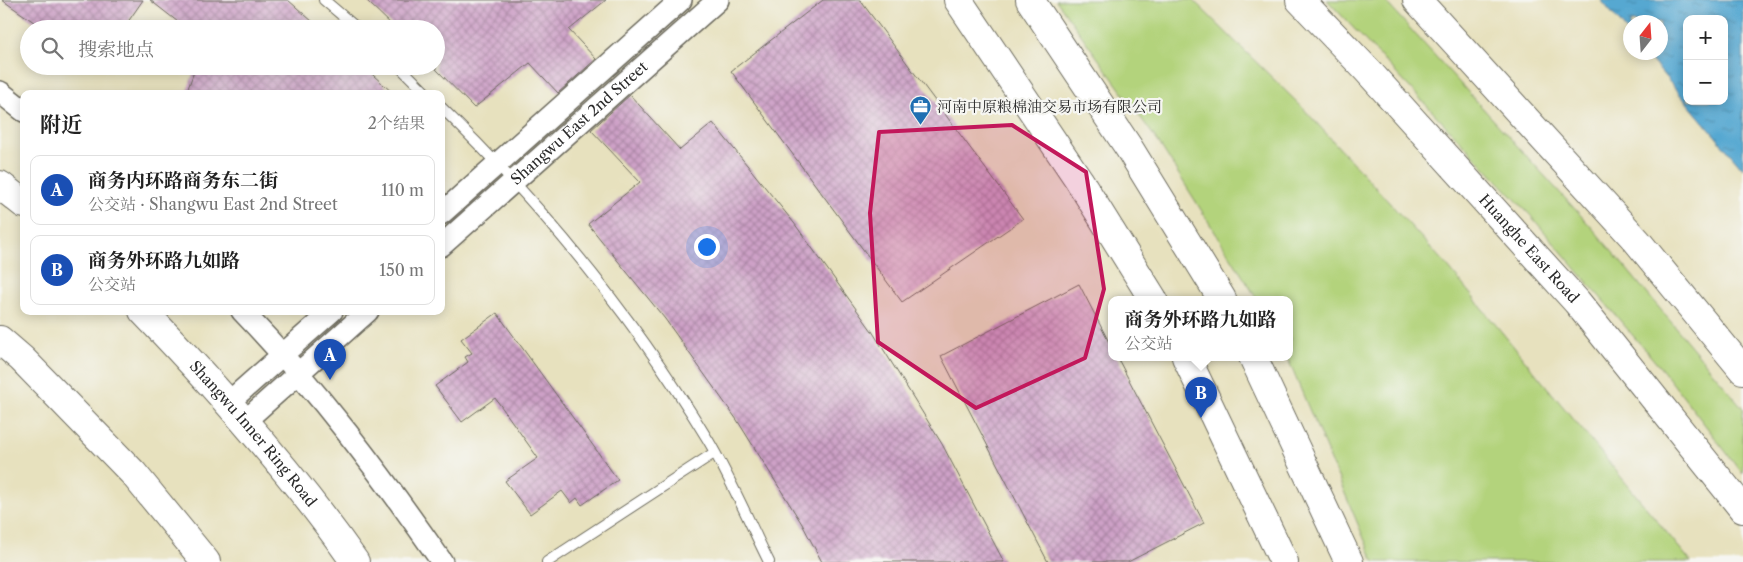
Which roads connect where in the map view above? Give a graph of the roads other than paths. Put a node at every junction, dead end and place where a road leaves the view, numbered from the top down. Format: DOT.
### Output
graph roads {
  1 [pos="324,0"];
  2 [pos="681,0"];
  3 [pos="718,0"];
  4 [pos="958,0"];
  5 [pos="1030,0"];
  6 [pos="1300,0"];
  7 [pos="1417,0"];
  8 [pos="347,20"];
  9 [pos="408,75"];
  10 [pos="423,90"];
  11 [pos="0,92"];
  12 [pos="20,109"];
  13 [pos="445,112"];
  14 [pos="496,165"];
  15 [pos="513,182"];
  16 [pos="0,185"];
  17 [pos="20,201"];
  18 [pos="445,210"];
  19 [pos="445,242"];
  20 [pos="1151,296"];
  21 [pos="1220,296"];
  22 [pos="147,315"];
  23 [pos="246,315"];
  24 [pos="328,315"];
  25 [pos="363,315"];
  26 [pos="0,340"];
  27 [pos="283,355"];
  28 [pos="1188,361"];
  29 [pos="1254,361"];
  30 [pos="1743,370"];
  31 [pos="298,373"];
  32 [pos="237,411"];
  33 [pos="714,453"];
  34 [pos="1743,509"];
  35 [pos="206,562"];
  36 [pos="355,562"];
  37 [pos="442,562"];
  38 [pos="547,562"];
  39 [pos="769,562"];
  40 [pos="1284,562"];
  41 [pos="1349,562"];
  1 -- 8 [label="lane"];
  2 -- 14 [label="street, Shangwu East 2nd Street"];
  3 -- 15 [label="street, Shangwu East 2nd Street"];
  4 -- 20 [label="street"];
  5 -- 21 [label="street"];
  6 -- 34 [label="street, Huanghe East Road"];
  7 -- 30 [label="street"];
  9 -- 10 [label="lane"];
  11 -- 12 [label="street"];
  13 -- 14 [label="lane"];
  14 -- 15 [label="lane"];
  14 -- 18 [label="street, Shangwu East 2nd Street"];
  15 -- 19 [label="street, Shangwu East 2nd Street"];
  15 -- 33 [label="lane"];
  16 -- 17 [label="street"];
  22 -- 32 [label="street, Shangwu Inner Ring Road"];
  23 -- 27 [label="street"];
  24 -- 27 [label="street"];
  25 -- 31 [label="street"];
  26 -- 35 [label="street"];
  27 -- 31 [label="street"];
  27 -- 32 [label="street"];
  28 -- 40 [label="street"];
  29 -- 41 [label="street"];
  31 -- 32 [label="street"];
  31 -- 37 [label="street"];
  32 -- 36 [label="street, Shangwu Inner Ring Road"];
  33 -- 38 [label="lane"];
  33 -- 39 [label="lane"];
}
